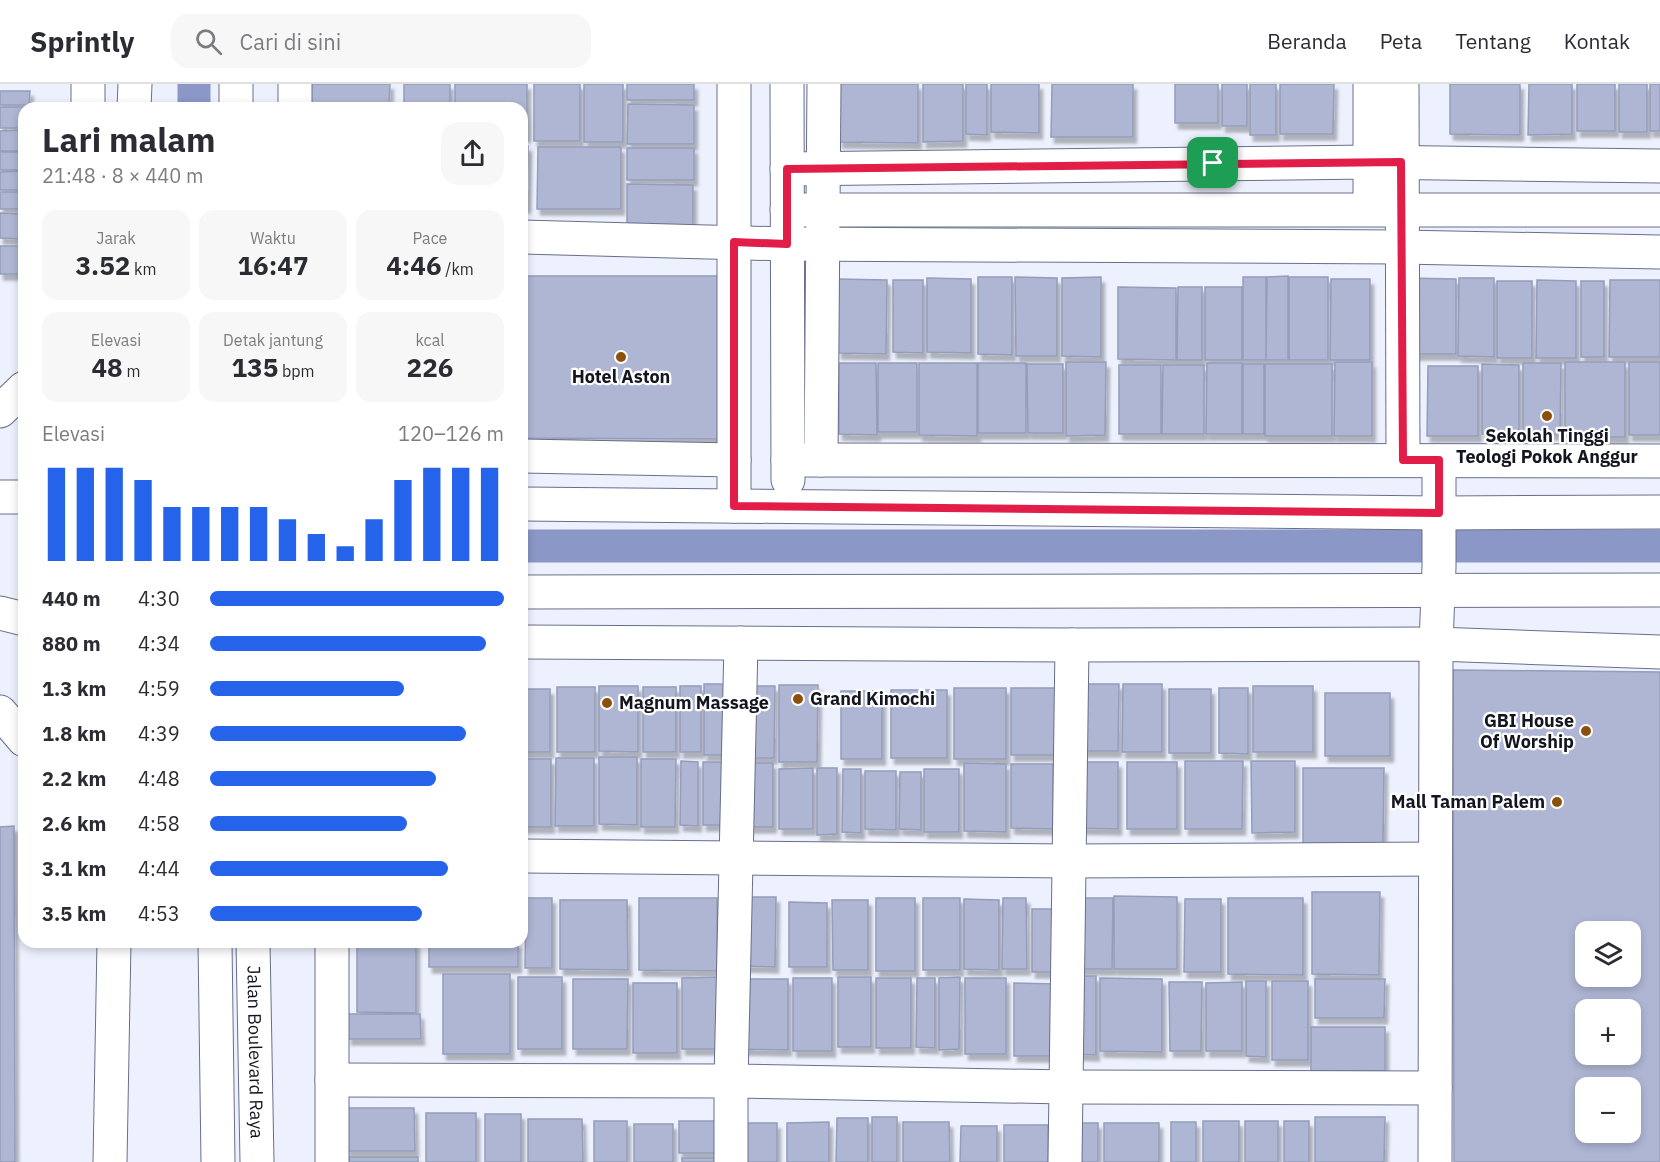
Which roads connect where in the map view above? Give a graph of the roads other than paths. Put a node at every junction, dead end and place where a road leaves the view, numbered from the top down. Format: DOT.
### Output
graph roads {
  1 [pos="88,84"];
  2 [pos="135,84"];
  3 [pos="236,84"];
  4 [pos="295,84"];
  5 [pos="734,84"];
  6 [pos="787,84"];
  7 [pos="824,84"];
  8 [pos="1370,84"];
  9 [pos="1402,84"];
  10 [pos="88,102"];
  11 [pos="134,102"];
  12 [pos="236,102"];
  13 [pos="295,102"];
  14 [pos="1370,162"];
  15 [pos="1401,162"];
  16 [pos="1660,166"];
  17 [pos="823,168"];
  18 [pos="787,169"];
  19 [pos="1386,209"];
  20 [pos="787,210"];
  21 [pos="823,210"];
  22 [pos="1660,210"];
  23 [pos="528,237"];
  24 [pos="734,242"];
  25 [pos="787,244"];
  26 [pos="822,244"];
  27 [pos="1401,247"];
  28 [pos="1660,252"];
  29 [pos="18,394"];
  30 [pos="0,411"];
  31 [pos="528,456"];
  32 [pos="1086,459"];
  33 [pos="734,460"];
  34 [pos="788,460"];
  35 [pos="821,460"];
  36 [pos="1403,460"];
  37 [pos="1439,460"];
  38 [pos="1660,461"];
  39 [pos="0,497"];
  40 [pos="18,497"];
  41 [pos="528,504"];
  42 [pos="734,506"];
  43 [pos="788,506"];
  44 [pos="1088,509"];
  45 [pos="1660,512"];
  46 [pos="1439,521"];
  47 [pos="1439,578"];
  48 [pos="1660,590"];
  49 [pos="528,591"];
  50 [pos="0,613"];
  51 [pos="18,618"];
  52 [pos="528,642"];
  53 [pos="741,643"];
  54 [pos="1436,644"];
  55 [pos="1072,645"];
  56 [pos="1660,652"];
  57 [pos="0,712"];
  58 [pos="18,733"];
  59 [pos="528,856"];
  60 [pos="736,856"];
  61 [pos="1435,859"];
  62 [pos="1069,861"];
  63 [pos="114,948"];
  64 [pos="215,948"];
  65 [pos="253,948"];
  66 [pos="332,948"];
  67 [pos="332,1080"];
  68 [pos="731,1081"];
  69 [pos="1066,1087"];
  70 [pos="1435,1088"];
  71 [pos="110,1162"];
  72 [pos="218,1162"];
  73 [pos="257,1162"];
  74 [pos="332,1162"];
  75 [pos="731,1162"];
  76 [pos="1065,1162"];
  77 [pos="1435,1162"];
  1 -- 10 [label="street"];
  2 -- 11 [label="street"];
  3 -- 12 [label="street"];
  4 -- 13 [label="street"];
  5 -- 24 [label="street"];
  6 -- 18 [label="street"];
  7 -- 17 [label="street"];
  8 -- 14 [label="street"];
  9 -- 15 [label="street"];
  14 -- 15 [label="street"];
  14 -- 17 [label="street"];
  14 -- 19 [label="street"];
  15 -- 16 [label="street"];
  15 -- 19 [label="street"];
  17 -- 18 [label="street"];
  17 -- 21 [label="street"];
  18 -- 20 [label="street"];
  19 -- 21 [label="street"];
  19 -- 22 [label="street"];
  19 -- 27 [label="street"];
  20 -- 21 [label="street"];
  20 -- 25 [label="street"];
  21 -- 26 [label="street"];
  23 -- 24 [label="street"];
  24 -- 25 [label="street"];
  24 -- 33 [label="street"];
  25 -- 26 [label="street"];
  25 -- 34 [label="street"];
  26 -- 27 [label="street"];
  26 -- 35 [label="street"];
  27 -- 28 [label="street"];
  27 -- 36 [label="street"];
  29 -- 30 [label="street"];
  31 -- 33 [label="street"];
  32 -- 35 [label="street"];
  32 -- 36 [label="street"];
  32 -- 44 [label="street"];
  33 -- 42 [label="street"];
  34 -- 35 [label="street"];
  34 -- 43 [label="street"];
  36 -- 37 [label="street"];
  37 -- 38 [label="street"];
  37 -- 46 [label="street"];
  39 -- 40 [label="street"];
  41 -- 42 [label="street"];
  42 -- 43 [label="street"];
  43 -- 44 [label="street"];
  44 -- 46 [label="street"];
  45 -- 46 [label="street"];
  46 -- 47 [label="street"];
  47 -- 48 [label="street"];
  47 -- 49 [label="street"];
  47 -- 54 [label="street"];
  50 -- 51 [label="street"];
  52 -- 53 [label="street"];
  53 -- 55 [label="street"];
  53 -- 60 [label="street"];
  54 -- 55 [label="street"];
  54 -- 56 [label="street"];
  54 -- 61 [label="street"];
  55 -- 62 [label="street"];
  57 -- 58 [label="street"];
  59 -- 60 [label="street"];
  60 -- 62 [label="street"];
  60 -- 68 [label="street"];
  61 -- 62 [label="street"];
  61 -- 70 [label="street"];
  62 -- 69 [label="street"];
  63 -- 71 [label="street"];
  64 -- 72 [label="street"];
  65 -- 73 [label="street, Jalan Boulevard Raya"];
  66 -- 67 [label="street"];
  67 -- 68 [label="street"];
  67 -- 74 [label="street"];
  68 -- 69 [label="street"];
  68 -- 75 [label="street"];
  69 -- 70 [label="street"];
  69 -- 76 [label="street"];
  70 -- 77 [label="street"];
}
